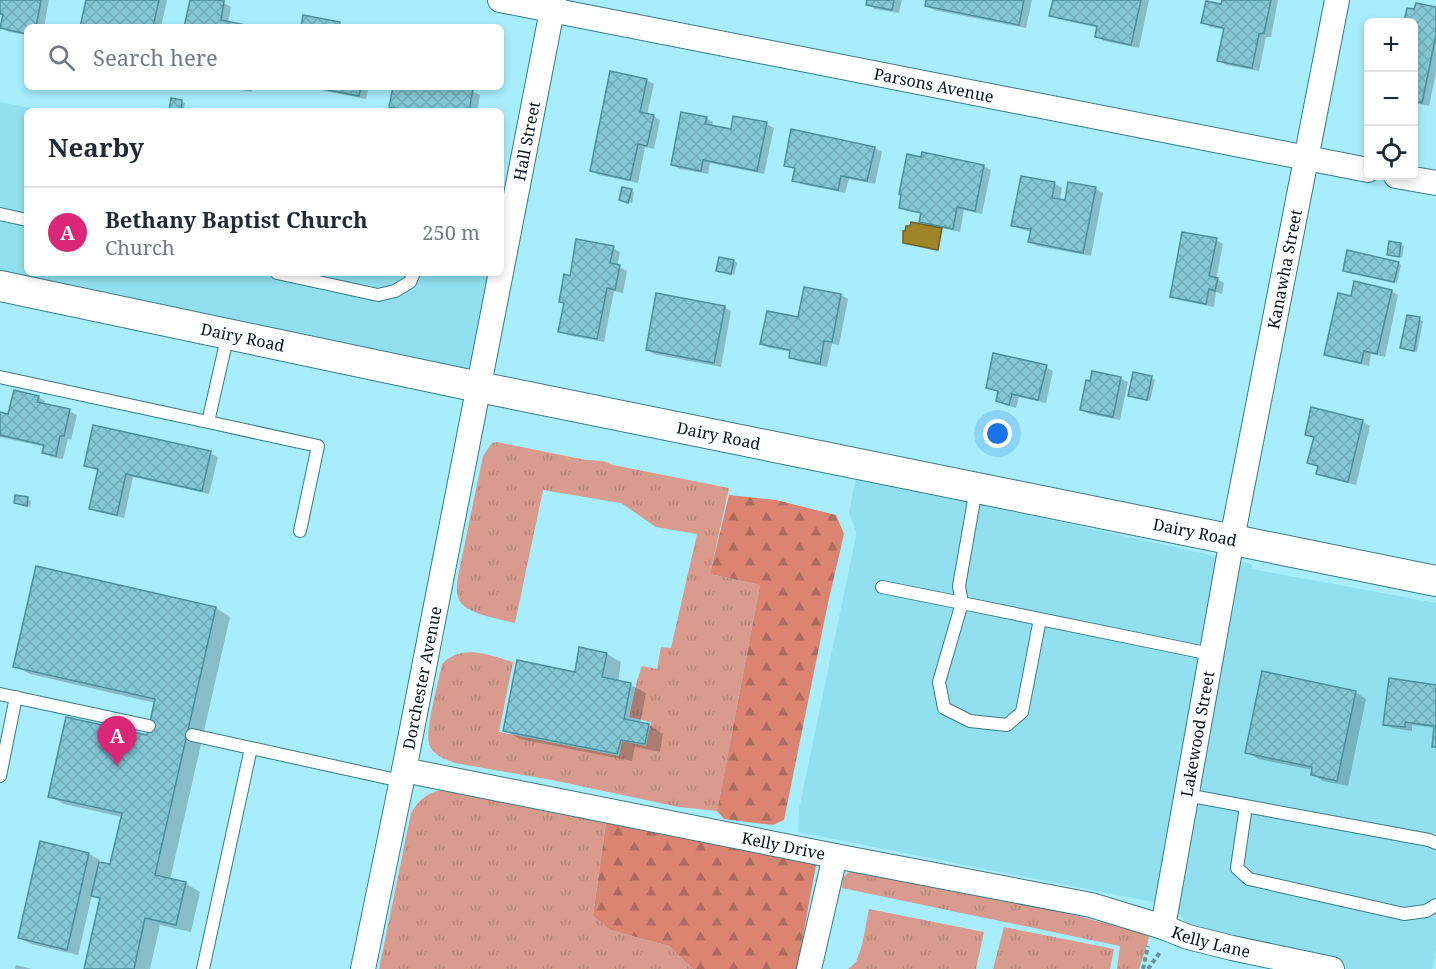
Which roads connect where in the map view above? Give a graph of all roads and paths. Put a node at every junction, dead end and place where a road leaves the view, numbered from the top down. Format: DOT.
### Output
graph roads {
  1 [pos="500,0"];
  2 [pos="1337,0"];
  3 [pos="553,5"];
  4 [pos="1306,158"];
  5 [pos="1364,169"];
  6 [pos="1418,180"];
  7 [pos="1436,183"];
  8 [pos="0,214"];
  9 [pos="24,219"];
  10 [pos="504,240"];
  11 [pos="291,276"];
  12 [pos="413,276"];
  13 [pos="498,276"];
  14 [pos="0,286"];
  15 [pos="228,334"];
  16 [pos="0,377"];
  17 [pos="479,387"];
  18 [pos="207,422"];
  19 [pos="976,488"];
  20 [pos="300,531"];
  21 [pos="1232,539"];
  22 [pos="1436,581"];
  23 [pos="882,587"];
  24 [pos="962,603"];
  25 [pos="1040,619"];
  26 [pos="1211,654"];
  27 [pos="0,694"];
  28 [pos="16,698"];
  29 [pos="149,726"];
  30 [pos="192,735"];
  31 [pos="251,748"];
  32 [pos="0,776"];
  33 [pos="403,776"];
  34 [pos="1186,795"];
  35 [pos="1246,806"];
  36 [pos="1436,843"];
  37 [pos="835,856"];
  38 [pos="1436,905"];
  39 [pos="1163,927"];
  40 [pos="1230,958"];
  41 [pos="203,969"];
  42 [pos="363,969"];
  43 [pos="809,969"];
  44 [pos="1332,969"];
  1 -- 3 [label="street, Parsons Avenue"];
  2 -- 4 [label="street, Kanawha Street"];
  3 -- 4 [label="street, Parsons Avenue"];
  3 -- 10 [label="street, Hall Street"];
  4 -- 5 [label="street, Parsons Avenue"];
  4 -- 21 [label="street, Kanawha Street"];
  6 -- 7 [label="street"];
  8 -- 9 [label="lane"];
  11 -- 12 [label="lane"];
  13 -- 17 [label="street, Hall Street"];
  14 -- 15 [label="street, Dairy Road"];
  15 -- 17 [label="street, Dairy Road"];
  15 -- 18 [label="lane"];
  16 -- 18 [label="lane"];
  17 -- 19 [label="street, Dairy Road"];
  17 -- 33 [label="street, Dorchester Avenue"];
  18 -- 20 [label="lane"];
  19 -- 21 [label="street, Dairy Road"];
  19 -- 24 [label="lane"];
  21 -- 22 [label="street, Dairy Road"];
  21 -- 26 [label="street, Lakewood Street"];
  23 -- 24 [label="lane"];
  24 -- 25 [label="lane"];
  24 -- 25 [label="lane"];
  25 -- 26 [label="lane"];
  26 -- 34 [label="street, Lakewood Street"];
  27 -- 28 [label="lane"];
  28 -- 29 [label="lane"];
  28 -- 32 [label="lane"];
  30 -- 31 [label="lane"];
  31 -- 33 [label="lane"];
  31 -- 41 [label="lane"];
  33 -- 37 [label="street, Kelly Drive"];
  33 -- 42 [label="street, Dorchester Avenue"];
  34 -- 35 [label="lane"];
  34 -- 39 [label="street, Lakewood Street"];
  35 -- 36 [label="lane"];
  35 -- 38 [label="lane"];
  37 -- 39 [label="street, Kelly Drive"];
  37 -- 43 [label="street"];
  39 -- 40 [label="street, Kelly Lane"];
  40 -- 44 [label="street, Kelly Lane"];
}
